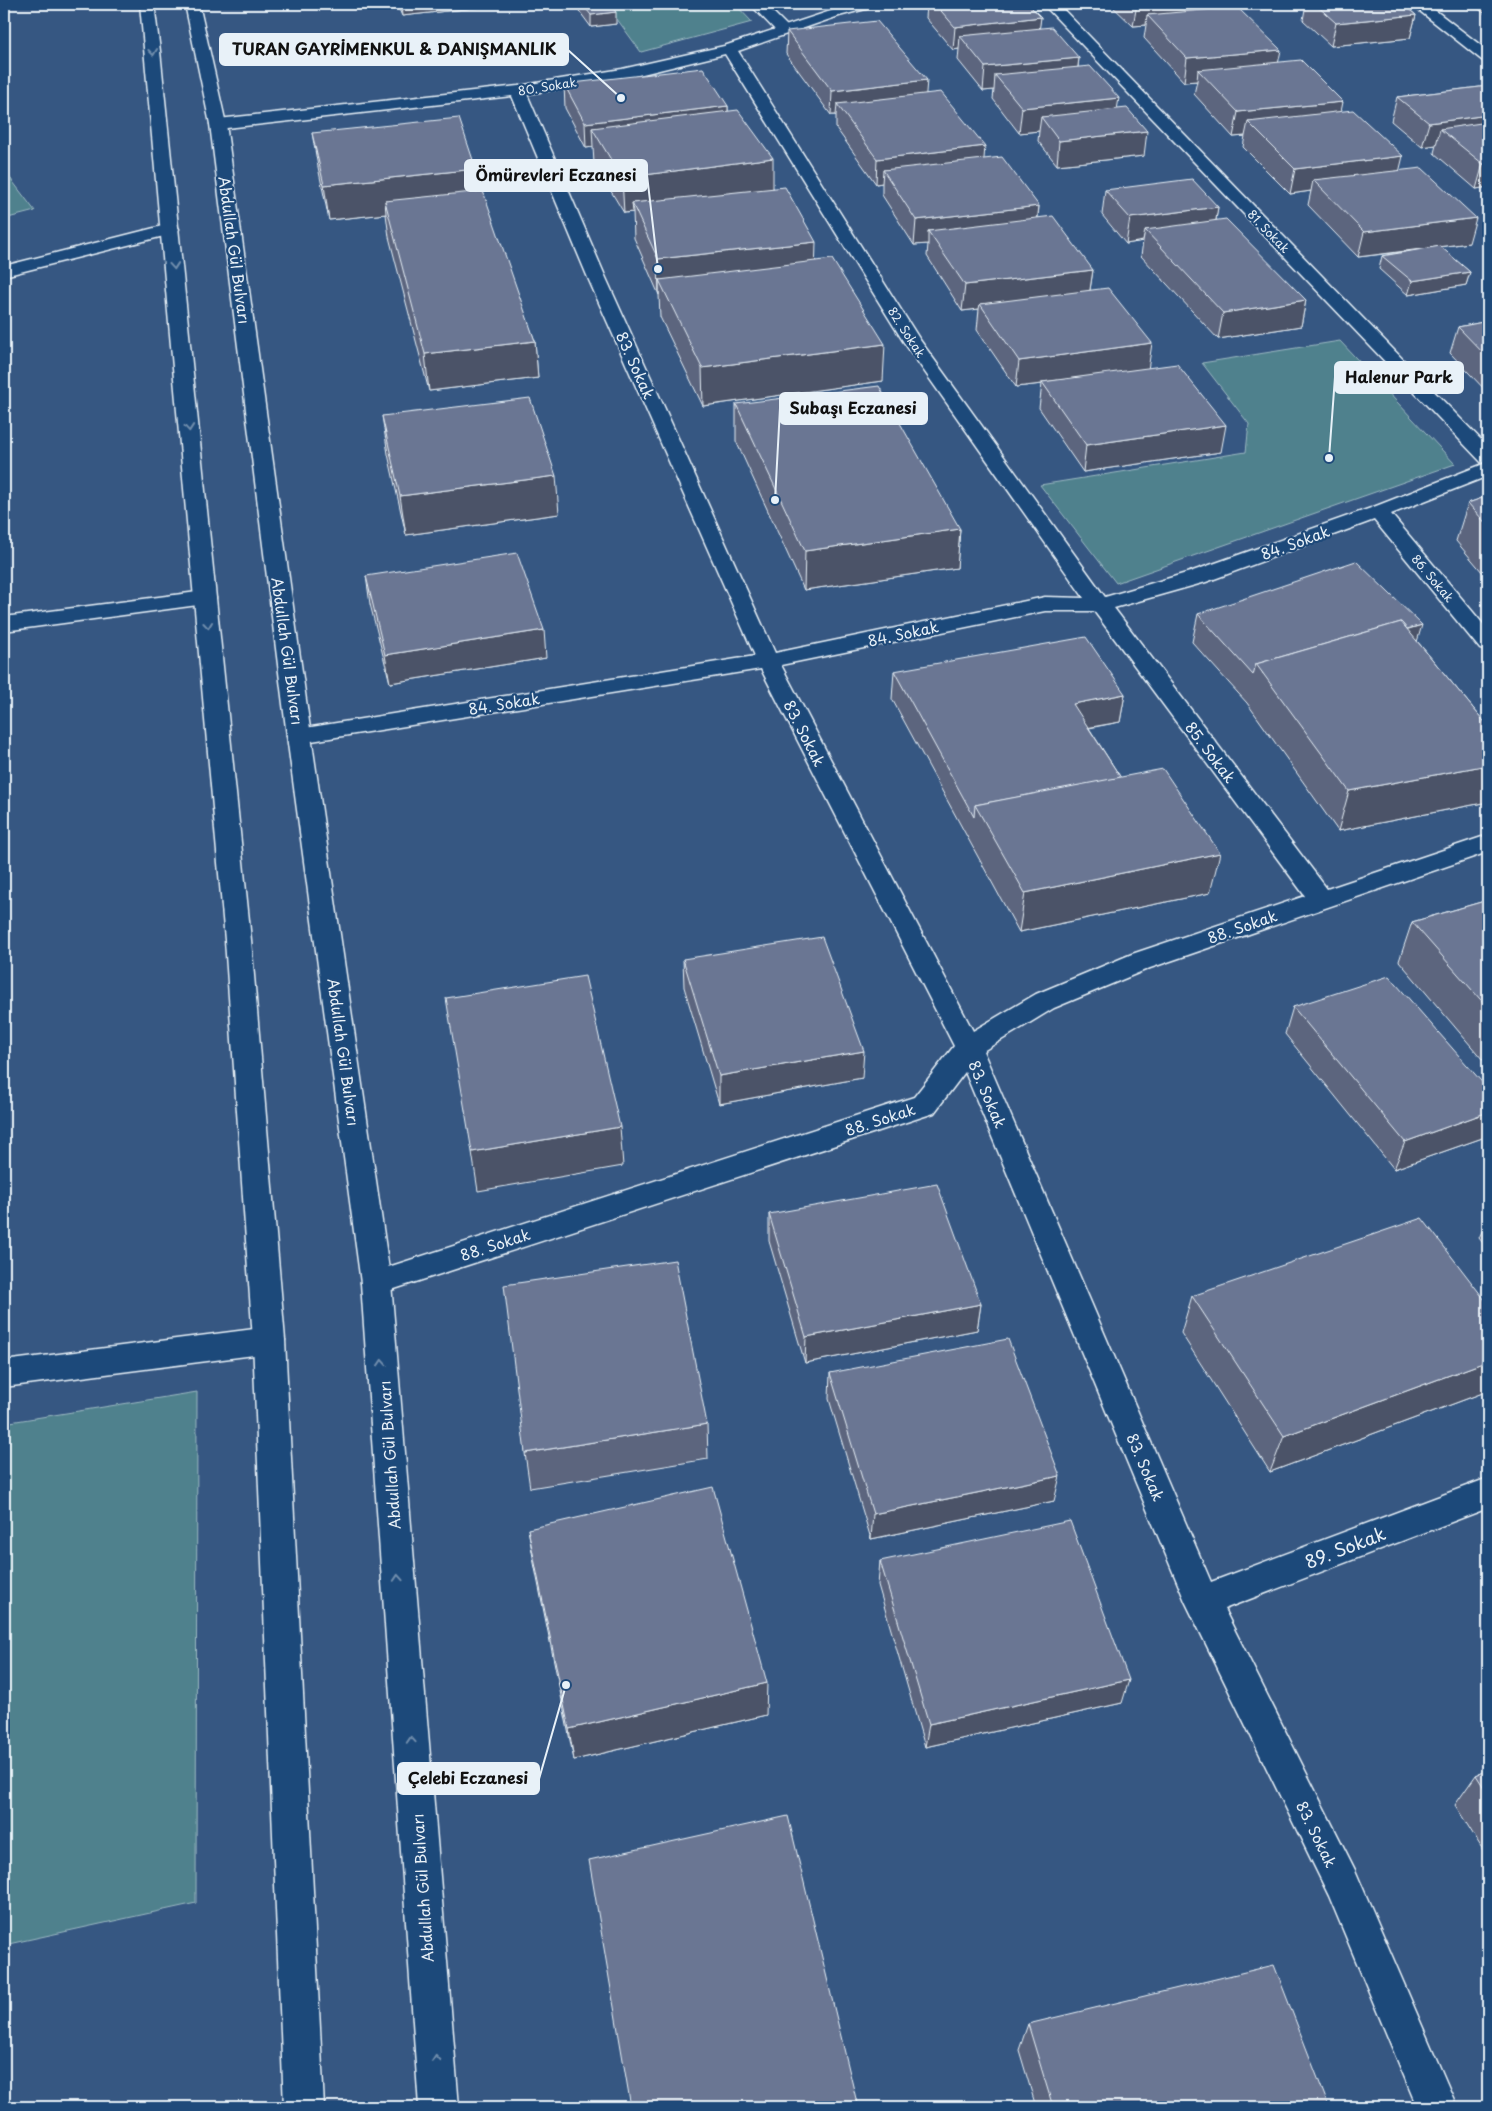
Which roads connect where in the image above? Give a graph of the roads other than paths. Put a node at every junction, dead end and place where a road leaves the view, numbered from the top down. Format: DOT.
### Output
graph roads {
  1 [pos="147,4"];
  2 [pos="192,4"];
  3 [pos="757,4"];
  4 [pos="868,4"];
  5 [pos="1050,4"];
  6 [pos="1418,4"];
  7 [pos="784,31"];
  8 [pos="729,49"];
  9 [pos="1488,58"];
  10 [pos="518,91"];
  11 [pos="218,124"];
  12 [pos="170,229"];
  13 [pos="4,271"];
  14 [pos="1488,458"];
  15 [pos="1488,469"];
  16 [pos="1378,512"];
  17 [pos="205,598"];
  18 [pos="1100,605"];
  19 [pos="4,624"];
  20 [pos="1488,644"];
  21 [pos="768,661"];
  22 [pos="299,736"];
  23 [pos="1488,843"];
  24 [pos="1321,899"];
  25 [pos="968,1047"];
  26 [pos="376,1283"];
  27 [pos="269,1340"];
  28 [pos="4,1374"];
  29 [pos="1488,1493"];
  30 [pos="1202,1601"];
  31 [pos="304,2107"];
  32 [pos="439,2107"];
  33 [pos="1437,2107"];
  1 -- 12 [label="street, one-way"];
  2 -- 11 [label="street, Abdullah Gül Bulvarı"];
  3 -- 7 [label="street"];
  4 -- 7 [label="street, 80. Sokak"];
  5 -- 14 [label="street, 81. Sokak"];
  6 -- 9 [label="street"];
  7 -- 8 [label="street, 80. Sokak"];
  8 -- 10 [label="street, 80. Sokak"];
  8 -- 18 [label="street, 82. Sokak"];
  10 -- 11 [label="street, 80. Sokak"];
  10 -- 21 [label="street, 83. Sokak"];
  11 -- 22 [label="street, Abdullah Gül Bulvarı"];
  12 -- 13 [label="street"];
  12 -- 17 [label="street, one-way"];
  15 -- 16 [label="street, 84. Sokak"];
  16 -- 18 [label="street, 84. Sokak"];
  16 -- 20 [label="street, 86. Sokak"];
  17 -- 19 [label="street"];
  17 -- 27 [label="street, one-way"];
  18 -- 21 [label="street, 84. Sokak"];
  18 -- 24 [label="street, 85. Sokak"];
  21 -- 22 [label="street, 84. Sokak"];
  21 -- 25 [label="street, 83. Sokak"];
  22 -- 26 [label="street, Abdullah Gül Bulvarı"];
  23 -- 24 [label="street, 88. Sokak"];
  24 -- 25 [label="street, 88. Sokak"];
  25 -- 26 [label="street, 88. Sokak"];
  25 -- 30 [label="street, 83. Sokak"];
  32 -- 26 [label="street, Abdullah Gül Bulvarı, one-way"];
  27 -- 28 [label="street"];
  27 -- 31 [label="street"];
  29 -- 30 [label="street, 89. Sokak"];
  30 -- 33 [label="street, 83. Sokak"];
}
